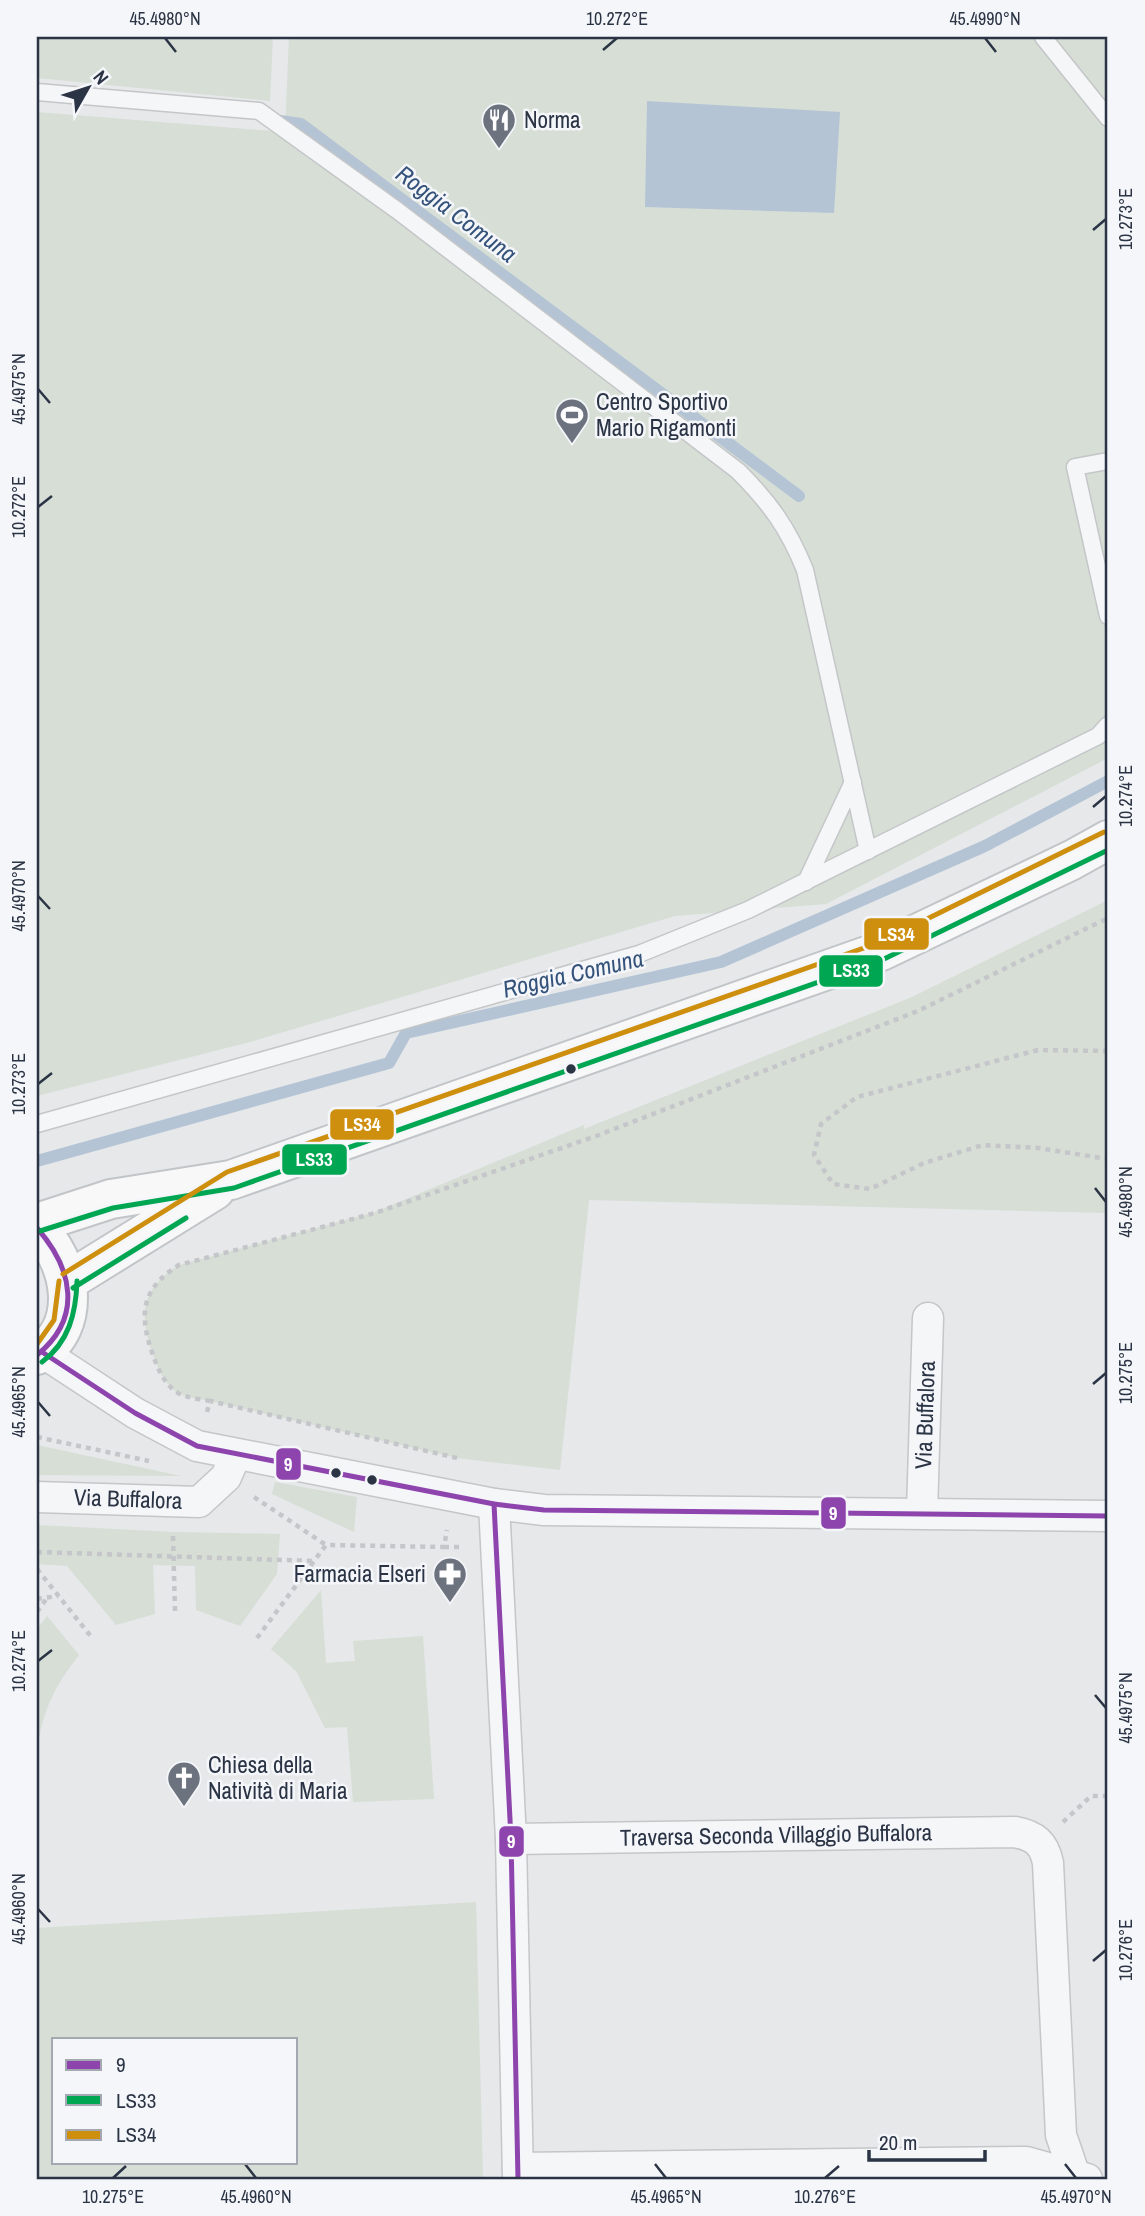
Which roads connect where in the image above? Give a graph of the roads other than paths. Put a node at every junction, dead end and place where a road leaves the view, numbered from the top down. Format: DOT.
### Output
graph roads {
  1 [pos="1043,37"];
  2 [pos="37,92"];
  3 [pos="1108,118"];
  4 [pos="1108,461"];
  5 [pos="1108,616"];
  6 [pos="1108,725"];
  7 [pos="853,782"];
  8 [pos="1108,840"];
  9 [pos="868,851"];
  10 [pos="806,882"];
  11 [pos="37,1124"];
  12 [pos="231,1180"];
  13 [pos="37,1225"];
  14 [pos="68,1281"];
  15 [pos="928,1318"];
  16 [pos="39,1354"];
  17 [pos="231,1466"];
  18 [pos="37,1497"];
  19 [pos="494,1504"];
  20 [pos="922,1513"];
  21 [pos="1108,1516"];
  22 [pos="512,1839"];
  23 [pos="518,2174"];
  24 [pos="1079,2178"];
  1 -- 3 [label="lane"];
  2 -- 7 [label="lane"];
  4 -- 5 [label="lane"];
  6 -- 9 [label="lane"];
  7 -- 9 [label="lane"];
  7 -- 10 [label="lane"];
  8 -- 12 [label="main road"];
  9 -- 10 [label="lane"];
  10 -- 11 [label="lane"];
  12 -- 13 [label="main road"];
  12 -- 14 [label="main road"];
  13 -- 14 [label="main road"];
  14 -- 16 [label="main road"];
  15 -- 20 [label="street, Via Buffalora"];
  16 -- 17 [label="street"];
  17 -- 18 [label="street, Via Buffalora"];
  17 -- 19 [label="street"];
  19 -- 20 [label="street"];
  19 -- 22 [label="street"];
  20 -- 21 [label="street"];
  22 -- 23 [label="street"];
  22 -- 24 [label="street, Traversa Seconda Villaggio Buffalora"];
  23 -- 24 [label="street"];
}
